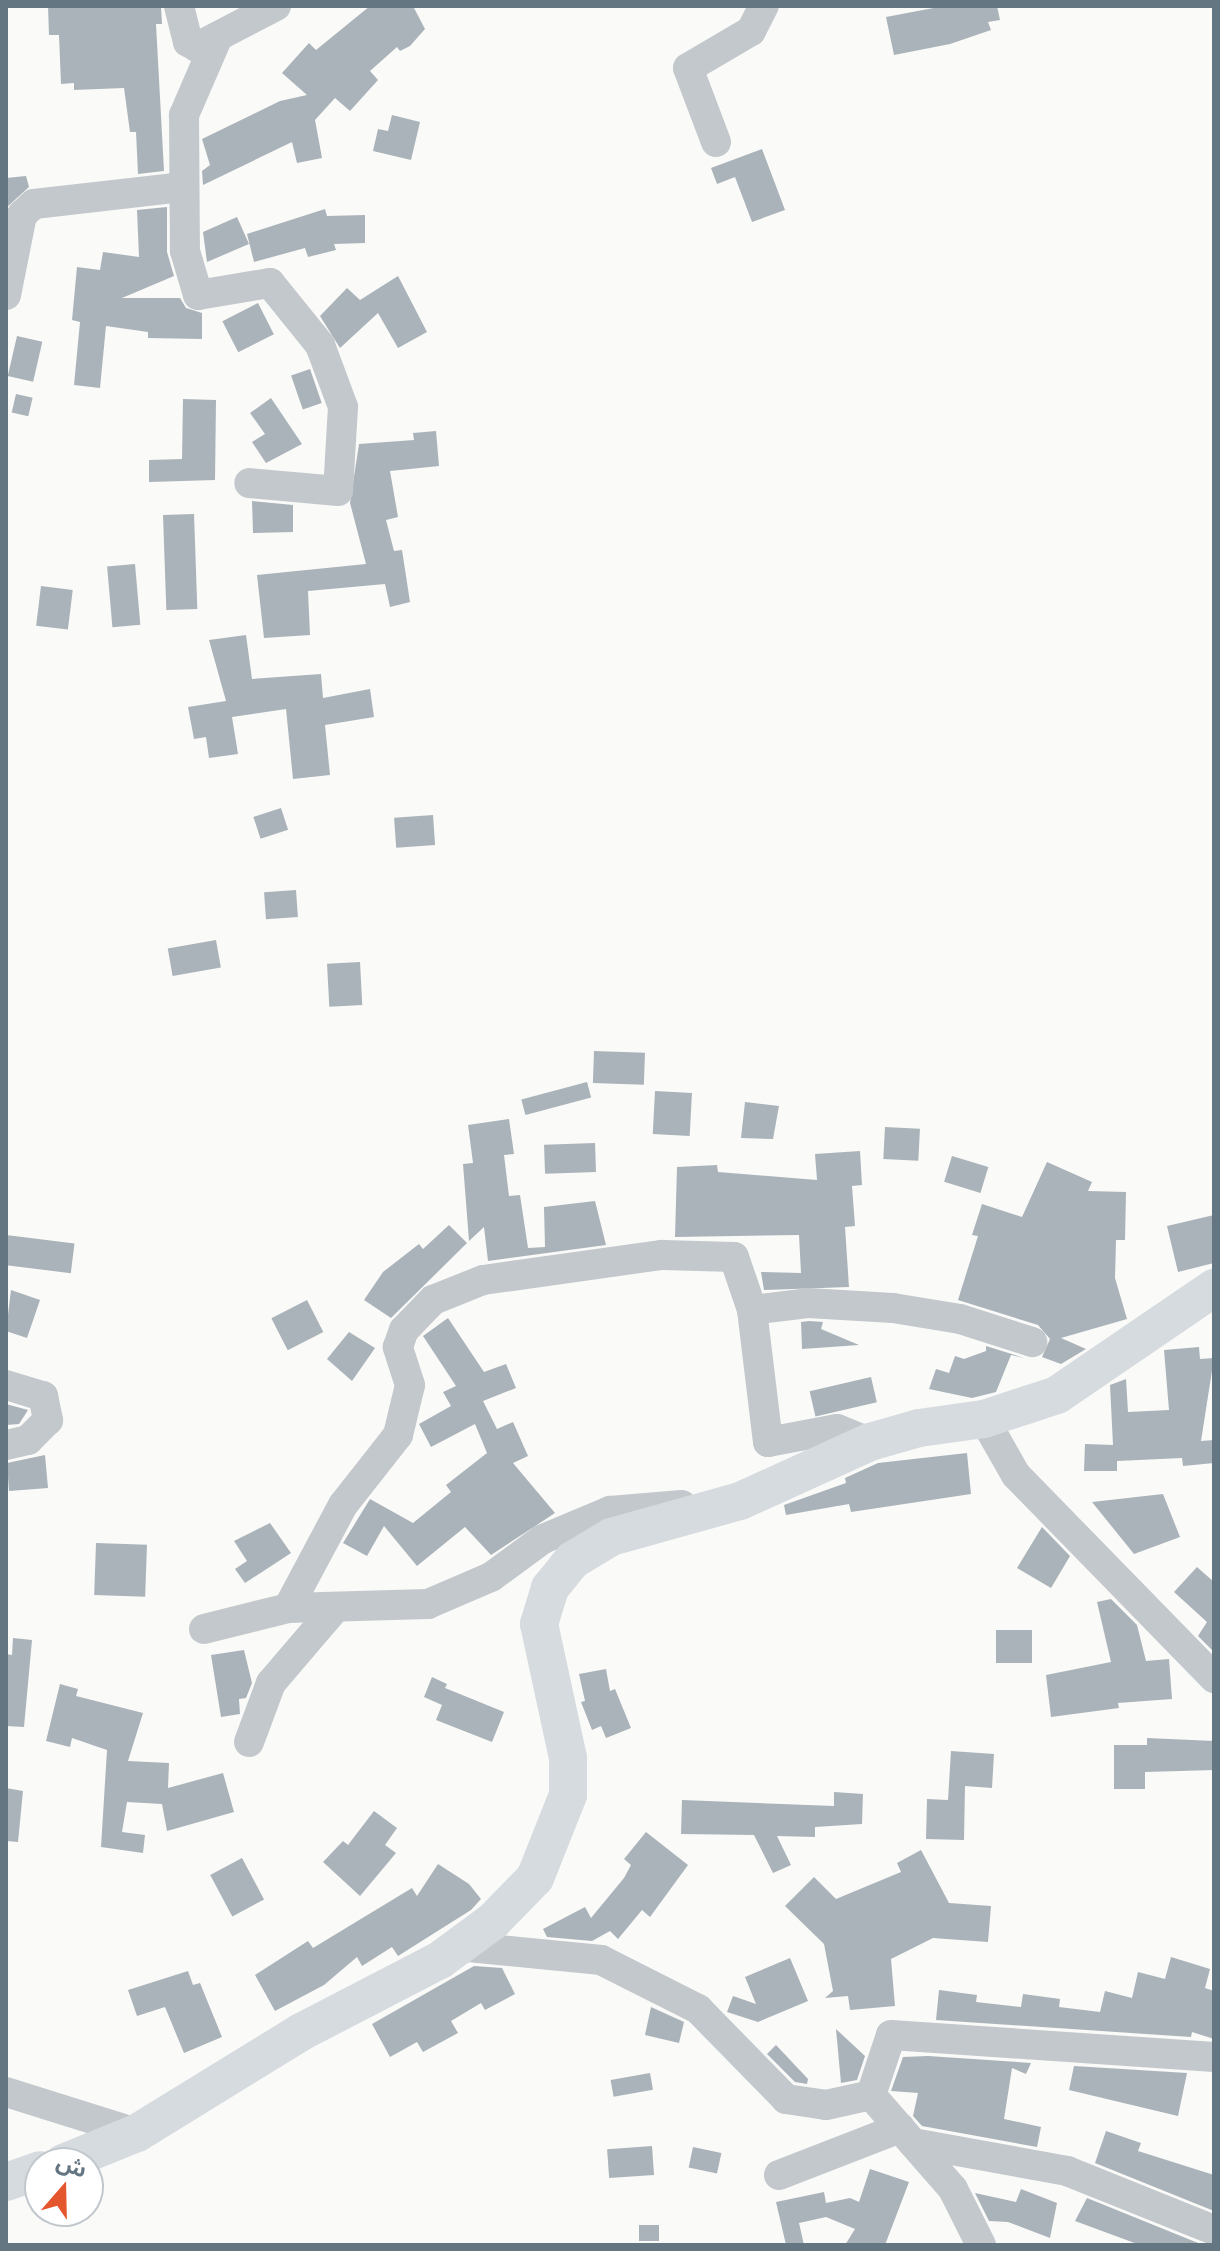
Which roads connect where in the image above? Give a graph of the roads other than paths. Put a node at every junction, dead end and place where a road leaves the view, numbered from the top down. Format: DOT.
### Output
graph roads {
  1 [pos="179,6"];
  2 [pos="276,6"];
  3 [pos="764,6"];
  4 [pos="216,41"];
  5 [pos="716,142"];
  6 [pos="184,187"];
  7 [pos="14,213"];
  8 [pos="6,295"];
  9 [pos="249,483"];
  10 [pos="1214,1288"];
  11 [pos="752,1310"];
  12 [pos="1032,1342"];
  13 [pos="6,1385"];
  14 [pos="984,1419"];
  15 [pos="870,1442"];
  16 [pos="6,1445"];
  17 [pos="740,1501"];
  18 [pos="288,1608"];
  19 [pos="335,1608"];
  20 [pos="204,1629"];
  21 [pos="1214,1678"];
  22 [pos="249,1742"];
  23 [pos="458,1946"];
  24 [pos="1214,2057"];
  25 [pos="6,2092"];
  26 [pos="871,2095"];
  27 [pos="137,2133"];
  28 [pos="906,2136"];
  29 [pos="102,2147"];
  30 [pos="779,2175"];
  31 [pos="1214,2230"];
  32 [pos="981,2245"];
  1 -- 4 [label="street"];
  2 -- 4 [label="street"];
  3 -- 5 [label="street"];
  4 -- 6 [label="street"];
  6 -- 7 [label="street"];
  6 -- 9 [label="street"];
  7 -- 8 [label="street"];
  10 -- 14 [label="main road"];
  11 -- 12 [label="street"];
  11 -- 15 [label="street"];
  11 -- 18 [label="street"];
  13 -- 16 [label="street"];
  14 -- 15 [label="main road"];
  14 -- 21 [label="street"];
  15 -- 17 [label="main road"];
  17 -- 19 [label="street"];
  17 -- 23 [label="main road"];
  18 -- 19 [label="street"];
  18 -- 20 [label="street"];
  19 -- 22 [label="street"];
  23 -- 26 [label="street"];
  23 -- 27 [label="main road"];
  24 -- 26 [label="street"];
  25 -- 27 [label="street"];
  26 -- 28 [label="street"];
  27 -- 29 [label="main road"];
  28 -- 30 [label="street"];
  28 -- 31 [label="street"];
  28 -- 32 [label="street"];
}
